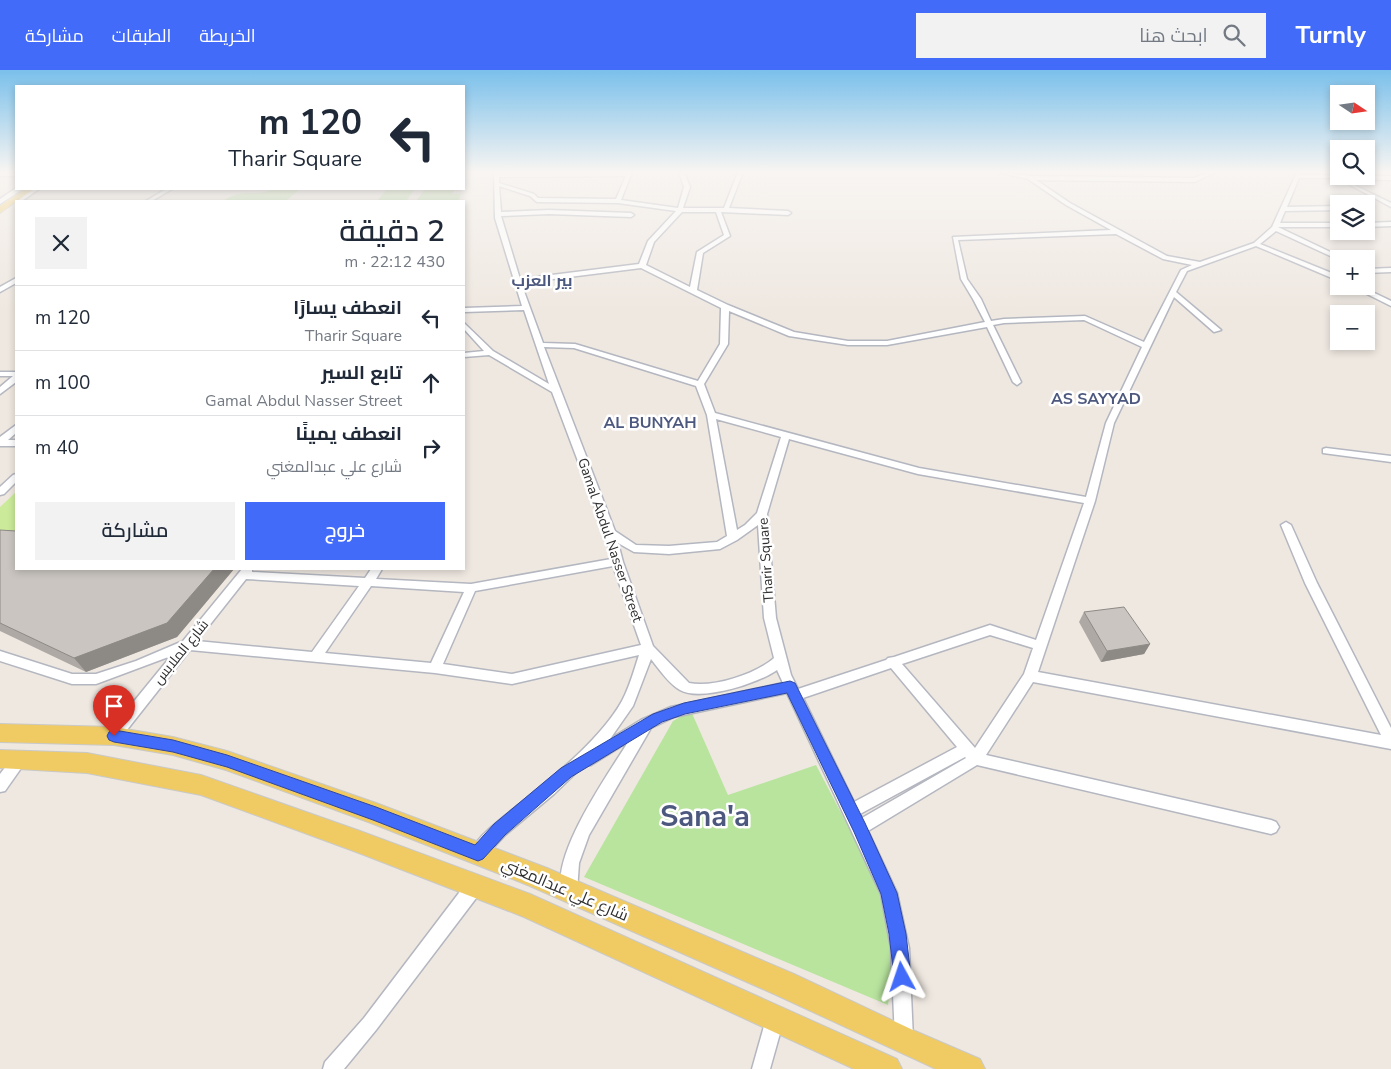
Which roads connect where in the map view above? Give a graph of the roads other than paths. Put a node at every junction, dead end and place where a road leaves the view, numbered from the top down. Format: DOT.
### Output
graph roads {
  1 [pos="499,219"];
  2 [pos="556,219"];
  3 [pos="672,219"];
  4 [pos="721,219"];
  5 [pos="1096,219"];
  6 [pos="1278,219"];
  7 [pos="558,221"];
  8 [pos="1375,224"];
  9 [pos="1391,224"];
  10 [pos="1330,225"];
  11 [pos="1275,226"];
  12 [pos="1116,232"];
  13 [pos="1256,244"];
  14 [pos="1330,253"];
  15 [pos="1201,264"];
  16 [pos="642,266"];
  17 [pos="1391,270"];
  18 [pos="1375,271"];
  19 [pos="1329,274"];
  20 [pos="15,281"];
  21 [pos="517,281"];
  22 [pos="0,290"];
  23 [pos="15,290"];
  24 [pos="693,291"];
  25 [pos="1172,293"];
  26 [pos="1372,295"];
  27 [pos="1391,304"];
  28 [pos="725,307"];
  29 [pos="527,308"];
  30 [pos="465,310"];
  31 [pos="990,324"];
  32 [pos="465,326"];
  33 [pos="1216,330"];
  34 [pos="541,345"];
  35 [pos="1146,346"];
  36 [pos="490,353"];
  37 [pos="465,355"];
  38 [pos="15,366"];
  39 [pos="0,367"];
  40 [pos="0,374"];
  41 [pos="15,374"];
  42 [pos="15,379"];
  43 [pos="1017,382"];
  44 [pos="700,384"];
  45 [pos="0,391"];
  46 [pos="556,391"];
  47 [pos="711,415"];
  48 [pos="15,429"];
  49 [pos="786,434"];
  50 [pos="0,442"];
  51 [pos="15,443"];
  52 [pos="1326,451"];
  53 [pos="1391,459"];
  54 [pos="15,478"];
  55 [pos="0,492"];
  56 [pos="1090,501"];
  57 [pos="762,514"];
  58 [pos="1286,526"];
  59 [pos="610,532"];
  60 [pos="733,538"];
  61 [pos="617,562"];
  62 [pos="376,570"];
  63 [pos="245,572"];
  64 [pos="367,583"];
  65 [pos="472,588"];
  66 [pos="185,645"];
  67 [pos="1041,646"];
  68 [pos="648,648"];
  69 [pos="0,656"];
  70 [pos="315,657"];
  71 [pos="781,660"];
  72 [pos="892,661"];
  73 [pos="435,668"];
  74 [pos="1030,676"];
  75 [pos="793,691"];
  76 [pos="646,724"];
  77 [pos="0,733"];
  78 [pos="114,736"];
  79 [pos="1391,742"];
  80 [pos="972,754"];
  81 [pos="10,759"];
  82 [pos="566,773"];
  83 [pos="0,786"];
  84 [pos="851,811"];
  85 [pos="1271,827"];
  86 [pos="860,828"];
  87 [pos="478,854"];
  88 [pos="474,887"];
  89 [pos="569,891"];
  90 [pos="775,1019"];
  91 [pos="905,1041"];
  92 [pos="332,1069"];
  93 [pos="761,1069"];
  94 [pos="887,1069"];
  95 [pos="970,1069"];
  1 -- 21 [label="street, Gamal Abdul Nasser Street"];
  2 -- 7 [label="street"];
  3 -- 16 [label="street"];
  4 -- 24 [label="street"];
  5 -- 12 [label="street"];
  6 -- 11 [label="street"];
  8 -- 9 [label="street"];
  10 -- 11 [label="street"];
  11 -- 13 [label="street"];
  11 -- 14 [label="street"];
  12 -- 15 [label="street"];
  12 -- 31 [label="street"];
  13 -- 15 [label="street"];
  13 -- 19 [label="street"];
  15 -- 25 [label="street"];
  16 -- 21 [label="street"];
  16 -- 24 [label="street"];
  17 -- 18 [label="street"];
  20 -- 22 [label="street"];
  21 -- 29 [label="street, Gamal Abdul Nasser Street"];
  22 -- 23 [label="street"];
  24 -- 28 [label="street"];
  25 -- 33 [label="street"];
  25 -- 35 [label="street"];
  26 -- 27 [label="street"];
  28 -- 31 [label="street"];
  28 -- 44 [label="street"];
  29 -- 30 [label="street"];
  29 -- 34 [label="street, Gamal Abdul Nasser Street"];
  31 -- 35 [label="street"];
  31 -- 43 [label="street"];
  32 -- 36 [label="street"];
  34 -- 44 [label="street"];
  34 -- 46 [label="street, Gamal Abdul Nasser Street"];
  35 -- 56 [label="street"];
  36 -- 37 [label="street"];
  36 -- 46 [label="street"];
  38 -- 39 [label="street"];
  40 -- 41 [label="street"];
  42 -- 45 [label="street"];
  44 -- 47 [label="street"];
  46 -- 59 [label="street, Gamal Abdul Nasser Street"];
  47 -- 49 [label="street"];
  47 -- 60 [label="street"];
  48 -- 50 [label="street"];
  49 -- 56 [label="street"];
  49 -- 57 [label="street, Tharir Square"];
  50 -- 51 [label="street"];
  52 -- 53 [label="street"];
  54 -- 55 [label="street"];
  56 -- 67 [label="street"];
  57 -- 60 [label="street"];
  57 -- 71 [label="street, Tharir Square"];
  58 -- 79 [label="street"];
  59 -- 60 [label="street"];
  59 -- 61 [label="street, Gamal Abdul Nasser Street"];
  61 -- 65 [label="street"];
  61 -- 68 [label="street, Gamal Abdul Nasser Street"];
  62 -- 64 [label="street"];
  63 -- 64 [label="street"];
  63 -- 66 [label="street, شارع الملابس"];
  64 -- 65 [label="street"];
  64 -- 70 [label="street"];
  65 -- 73 [label="street"];
  66 -- 69 [label="street"];
  66 -- 70 [label="street"];
  66 -- 78 [label="street, شارع الملابس"];
  67 -- 72 [label="street"];
  67 -- 74 [label="street"];
  68 -- 71 [label="street"];
  68 -- 73 [label="street"];
  68 -- 82 [label="street"];
  70 -- 73 [label="street"];
  71 -- 75 [label="street, Tharir Square"];
  72 -- 75 [label="street"];
  72 -- 80 [label="street"];
  74 -- 79 [label="street"];
  74 -- 80 [label="street"];
  75 -- 76 [label="street"];
  75 -- 84 [label="street, Tharir Square"];
  76 -- 82 [label="street"];
  76 -- 89 [label="street"];
  77 -- 78 [label="main road, شارع علي عبدالمغني"];
  78 -- 87 [label="main road, شارع علي عبدالمغني"];
  80 -- 84 [label="street"];
  80 -- 85 [label="street"];
  80 -- 86 [label="street"];
  81 -- 83 [label="street"];
  81 -- 88 [label="main road, شارع علي عبدالمغني"];
  82 -- 87 [label="street"];
  84 -- 86 [label="street, Tharir Square"];
  86 -- 91 [label="street, Tharir Square"];
  87 -- 89 [label="main road, شارع علي عبدالمغني"];
  88 -- 90 [label="main road, شارع علي عبدالمغني"];
  88 -- 92 [label="street"];
  89 -- 91 [label="main road, شارع علي عبدالمغني"];
  90 -- 93 [label="street"];
  90 -- 94 [label="main road, شارع علي عبدالمغني"];
  91 -- 95 [label="main road, شارع علي عبدالمغني"];
}
